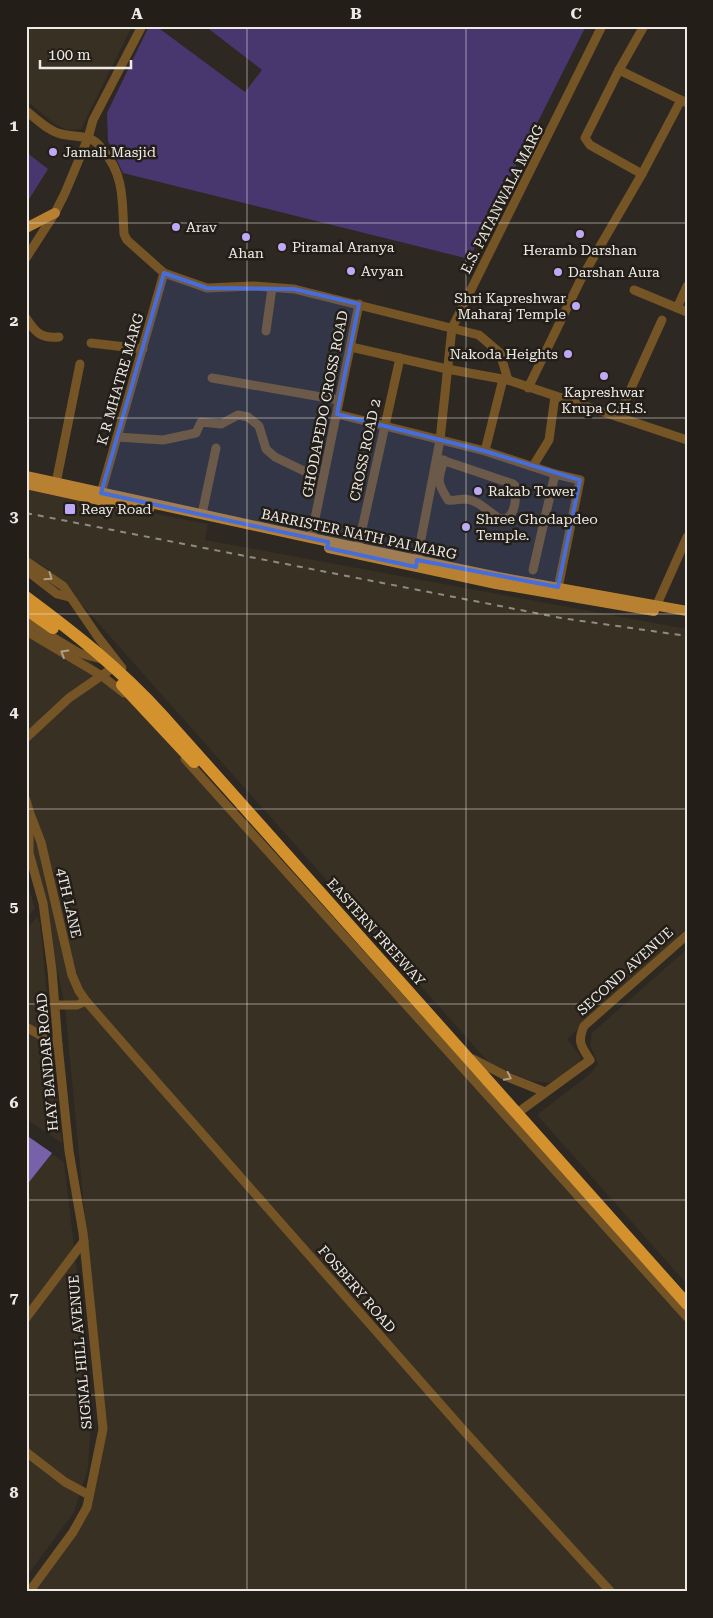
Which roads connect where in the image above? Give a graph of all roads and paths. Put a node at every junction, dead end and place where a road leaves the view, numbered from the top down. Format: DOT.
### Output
graph roads {
  1 [pos="142,26"];
  2 [pos="602,26"];
  3 [pos="644,26"];
  4 [pos="619,70"];
  5 [pos="685,102"];
  6 [pos="26,111"];
  7 [pos="88,138"];
  8 [pos="642,174"];
  9 [pos="55,213"];
  10 [pos="26,228"];
  11 [pos="26,258"];
  12 [pos="164,273"];
  13 [pos="687,286"];
  14 [pos="272,288"];
  15 [pos="634,290"];
  16 [pos="359,304"];
  17 [pos="677,308"];
  18 [pos="687,312"];
  19 [pos="26,318"];
  20 [pos="662,320"];
  21 [pos="452,328"];
  22 [pos="266,331"];
  23 [pos="59,337"];
  24 [pos="91,343"];
  25 [pos="351,347"];
  26 [pos="143,349"];
  27 [pos="400,358"];
  28 [pos="80,364"];
  29 [pos="447,369"];
  30 [pos="212,378"];
  31 [pos="505,380"];
  32 [pos="528,388"];
  33 [pos="555,396"];
  34 [pos="339,400"];
  35 [pos="336,414"];
  36 [pos="618,416"];
  37 [pos="385,426"];
  38 [pos="118,438"];
  39 [pos="686,438"];
  40 [pos="440,440"];
  41 [pos="216,448"];
  42 [pos="485,451"];
  43 [pos="440,459"];
  44 [pos="533,466"];
  45 [pos="304,471"];
  46 [pos="555,474"];
  47 [pos="26,476"];
  48 [pos="56,483"];
  49 [pos="26,484"];
  50 [pos="101,493"];
  51 [pos="202,514"];
  52 [pos="687,537"];
  53 [pos="311,538"];
  54 [pos="327,545"];
  55 [pos="358,547"];
  56 [pos="26,561"];
  57 [pos="416,563"];
  58 [pos="26,570"];
  59 [pos="533,570"];
  60 [pos="557,591"];
  61 [pos="69,597"];
  62 [pos="26,598"];
  63 [pos="655,608"];
  64 [pos="26,609"];
  65 [pos="687,611"];
  66 [pos="687,618"];
  67 [pos="26,621"];
  68 [pos="26,631"];
  69 [pos="118,664"];
  70 [pos="102,676"];
  71 [pos="26,738"];
  72 [pos="26,800"];
  73 [pos="29,811"];
  74 [pos="28,851"];
  75 [pos="687,935"];
  76 [pos="71,970"];
  77 [pos="53,973"];
  78 [pos="86,1000"];
  79 [pos="55,1004"];
  80 [pos="26,1027"];
  81 [pos="58,1045"];
  82 [pos="473,1059"];
  83 [pos="462,1067"];
  84 [pos="545,1092"];
  85 [pos="520,1111"];
  86 [pos="69,1151"];
  87 [pos="84,1241"];
  88 [pos="687,1300"];
  89 [pos="687,1304"];
  90 [pos="687,1315"];
  91 [pos="26,1318"];
  92 [pos="26,1452"];
  93 [pos="89,1495"];
  94 [pos="29,1592"];
  95 [pos="611,1592"];
  1 -- 7 [label="street"];
  2 -- 21 [label="street, E.S. PATANWALA MARG"];
  3 -- 4 [label="street"];
  4 -- 5 [label="street"];
  4 -- 8 [label="street"];
  5 -- 8 [label="street"];
  6 -- 7 [label="street"];
  7 -- 9 [label="street"];
  7 -- 12 [label="street"];
  8 -- 32 [label="street"];
  9 -- 10 [label="main road"];
  9 -- 11 [label="street"];
  12 -- 14 [label="street"];
  12 -- 26 [label="street, K R MHATRE MARG"];
  13 -- 17 [label="street"];
  14 -- 16 [label="street"];
  14 -- 22 [label="street"];
  15 -- 17 [label="street"];
  16 -- 21 [label="street"];
  16 -- 25 [label="street, GHODAPEDO CROSS ROAD"];
  17 -- 18 [label="street"];
  19 -- 23 [label="street"];
  20 -- 36 [label="street"];
  21 -- 29 [label="street, E.S. PATANWALA MARG"];
  21 -- 31 [label="street"];
  24 -- 26 [label="street"];
  25 -- 27 [label="street"];
  25 -- 34 [label="street, GHODAPEDO CROSS ROAD"];
  26 -- 38 [label="street, K R MHATRE MARG"];
  27 -- 29 [label="street"];
  27 -- 37 [label="street, CROSS ROAD 2"];
  28 -- 48 [label="street"];
  29 -- 31 [label="street"];
  29 -- 40 [label="street, E.S. PATANWALA MARG"];
  30 -- 34 [label="street"];
  31 -- 32 [label="street"];
  31 -- 42 [label="street"];
  32 -- 33 [label="street"];
  33 -- 36 [label="street"];
  33 -- 44 [label="street"];
  34 -- 35 [label="street, GHODAPEDO CROSS ROAD"];
  35 -- 37 [label="street"];
  35 -- 53 [label="street, GHODAPEDO CROSS ROAD"];
  36 -- 39 [label="street"];
  37 -- 40 [label="street"];
  37 -- 55 [label="street, CROSS ROAD 2"];
  38 -- 45 [label="street"];
  38 -- 50 [label="street, K R MHATRE MARG"];
  40 -- 42 [label="street"];
  40 -- 43 [label="street, E.S. PATANWALA MARG"];
  41 -- 51 [label="street"];
  42 -- 44 [label="street"];
  43 -- 43 [label="street"];
  43 -- 57 [label="street, E.S. PATANWALA MARG"];
  44 -- 46 [label="street"];
  46 -- 59 [label="street"];
  46 -- 60 [label="street"];
  47 -- 48 [label="main road, BARRISTER NATH PAI MARG"];
  48 -- 50 [label="main road, BARRISTER NATH PAI MARG"];
  49 -- 54 [label="main road, BARRISTER NATH PAI MARG"];
  50 -- 51 [label="main road, BARRISTER NATH PAI MARG"];
  51 -- 53 [label="main road, BARRISTER NATH PAI MARG"];
  52 -- 63 [label="street"];
  53 -- 54 [label="main road, BARRISTER NATH PAI MARG"];
  54 -- 55 [label="main road, BARRISTER NATH PAI MARG"];
  54 -- 57 [label="main road, BARRISTER NATH PAI MARG"];
  55 -- 57 [label="main road, BARRISTER NATH PAI MARG"];
  56 -- 61 [label="street, one-way"];
  57 -- 60 [label="main road, BARRISTER NATH PAI MARG"];
  58 -- 61 [label="street"];
  60 -- 63 [label="main road, BARRISTER NATH PAI MARG"];
  61 -- 69 [label="street"];
  62 -- 89 [label="highway, EASTERN FREEWAY"];
  63 -- 65 [label="main road, BARRISTER NATH PAI MARG"];
  63 -- 66 [label="main road, BARRISTER NATH PAI MARG"];
  64 -- 90 [label="highway, EASTERN FREEWAY"];
  67 -- 69 [label="street"];
  70 -- 68 [label="street, one-way"];
  69 -- 70 [label="street"];
  69 -- 82 [label="street"];
  70 -- 71 [label="street"];
  70 -- 83 [label="street"];
  72 -- 73 [label="street, 4TH LANE"];
  73 -- 74 [label="street, 4TH LANE"];
  73 -- 76 [label="street, 4TH LANE"];
  74 -- 77 [label="street, HAY BANDAR ROAD"];
  75 -- 84 [label="street, SECOND AVENUE"];
  76 -- 77 [label="street"];
  76 -- 78 [label="street, 4TH LANE"];
  77 -- 79 [label="street, HAY BANDAR ROAD"];
  78 -- 79 [label="street"];
  78 -- 95 [label="street, FOSBERY ROAD"];
  79 -- 81 [label="street, HAY BANDAR ROAD"];
  80 -- 81 [label="street"];
  81 -- 86 [label="street, HAY BANDAR ROAD"];
  82 -- 83 [label="street"];
  82 -- 84 [label="street, one-way"];
  82 -- 85 [label="street"];
  83 -- 90 [label="street"];
  84 -- 85 [label="street, SECOND AVENUE"];
  85 -- 88 [label="street"];
  86 -- 87 [label="street, SIGNAL HILL AVENUE"];
  87 -- 91 [label="street"];
  87 -- 93 [label="street, SIGNAL HILL AVENUE"];
  92 -- 93 [label="street"];
  93 -- 94 [label="street, SIGNAL HILL AVENUE"];
}
